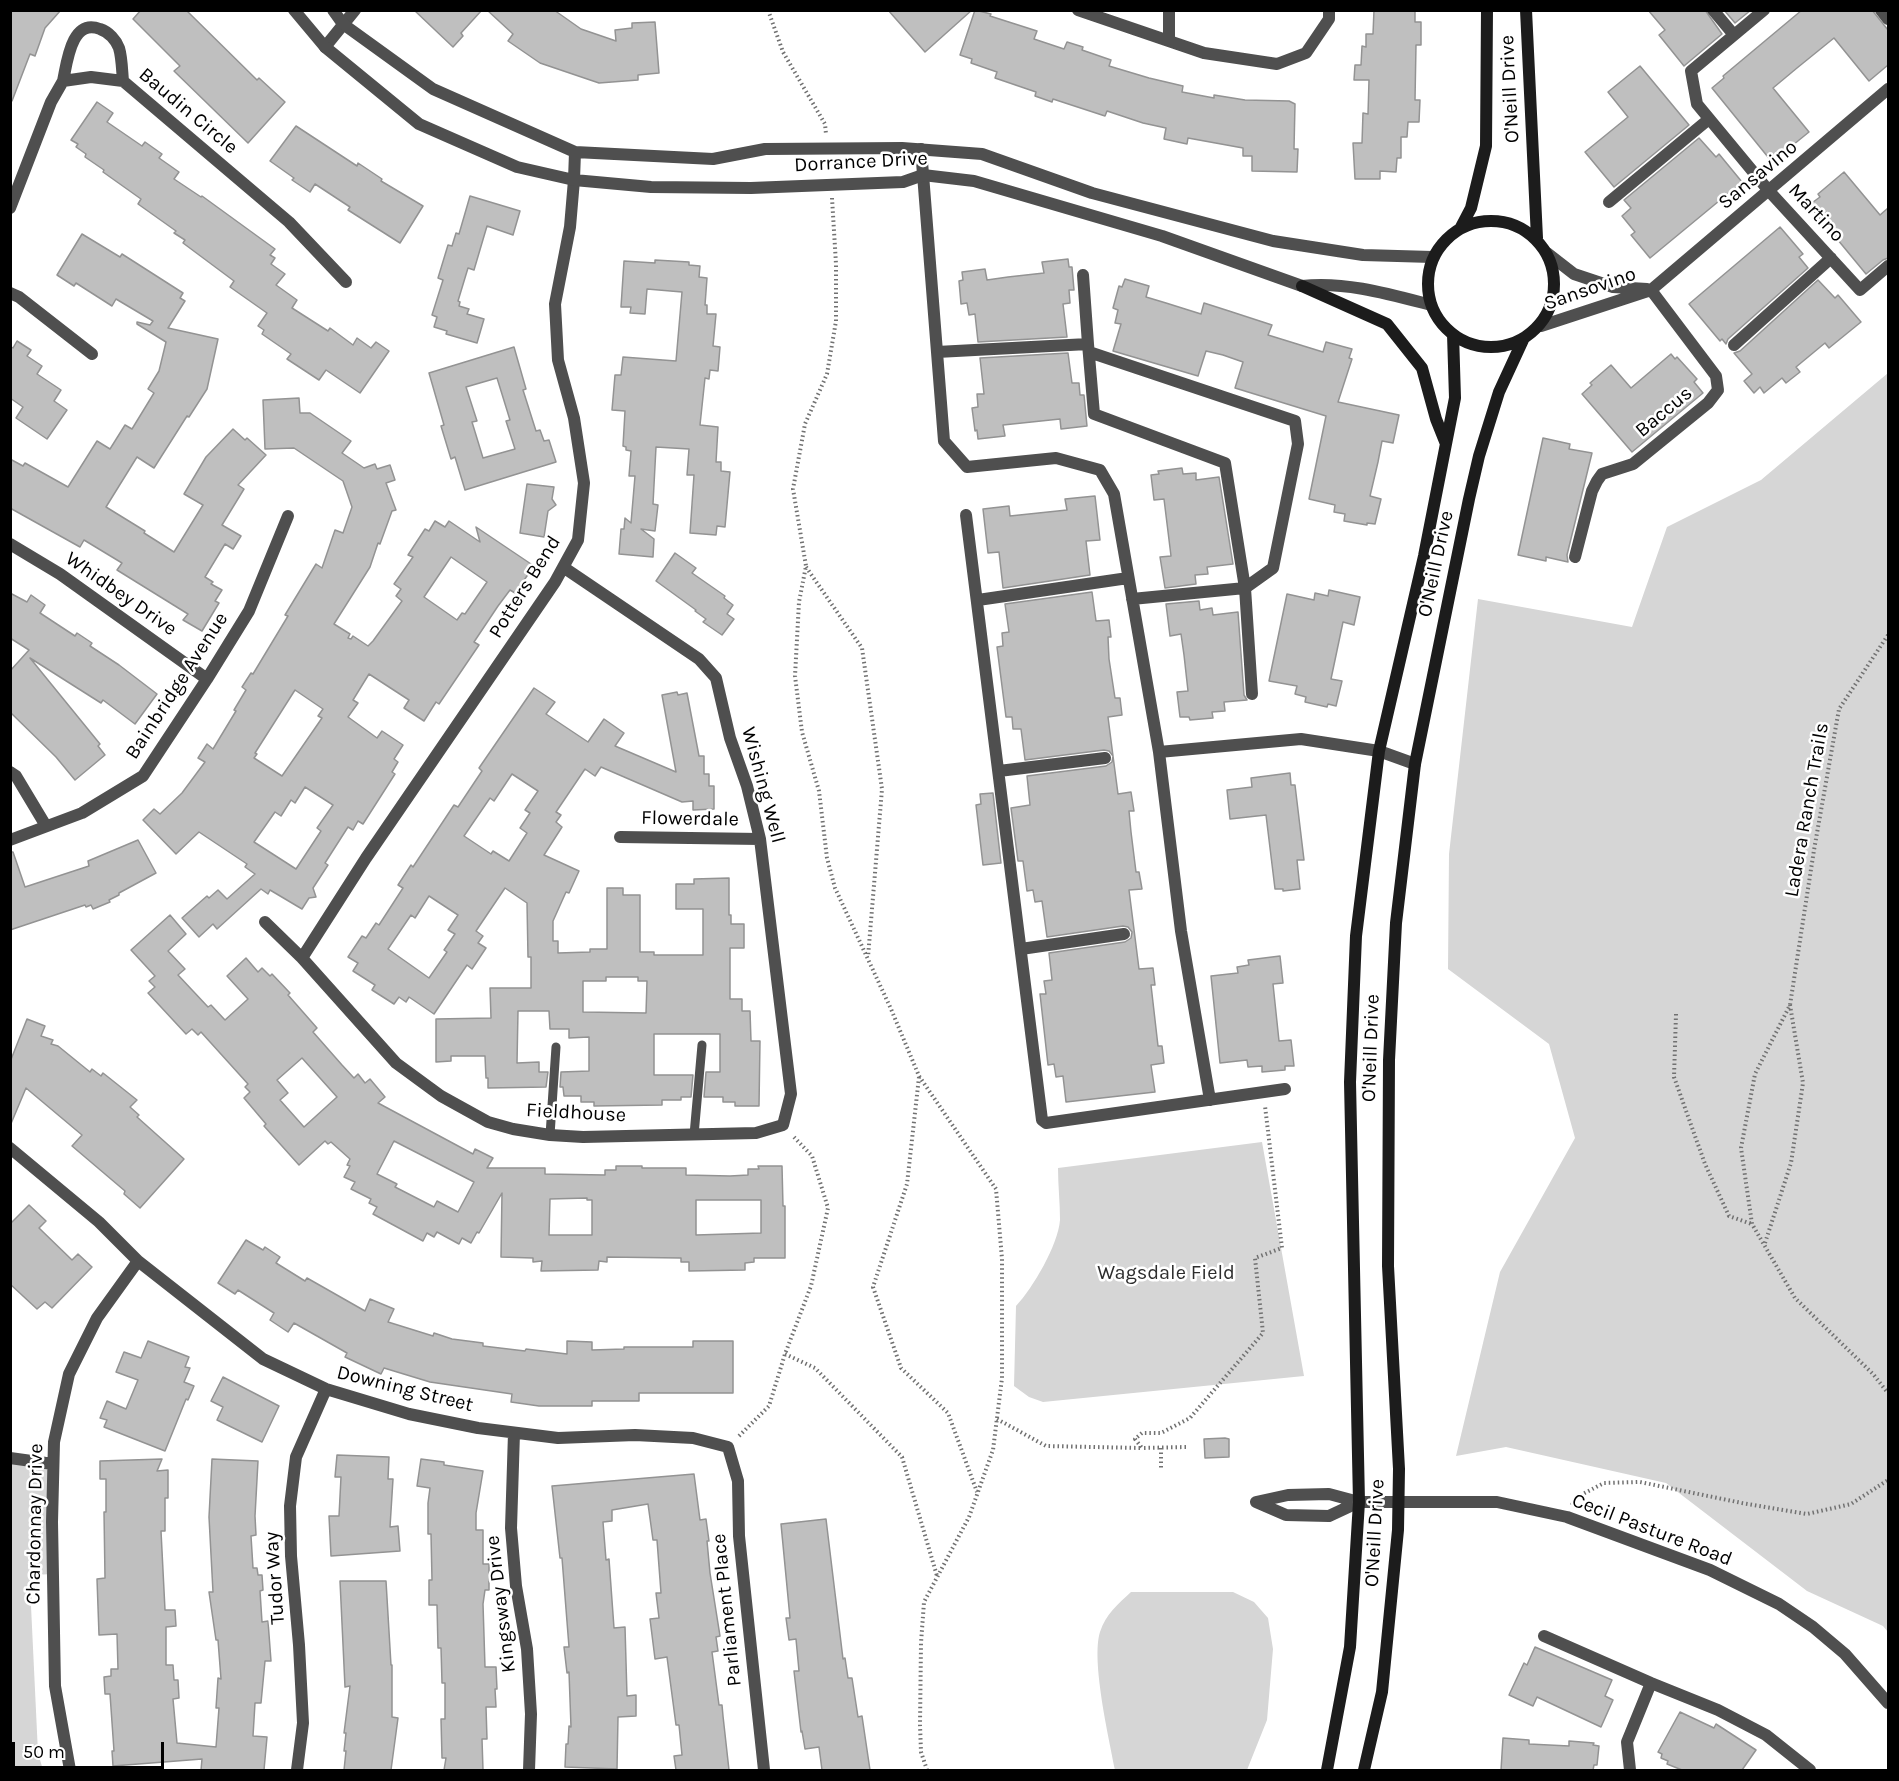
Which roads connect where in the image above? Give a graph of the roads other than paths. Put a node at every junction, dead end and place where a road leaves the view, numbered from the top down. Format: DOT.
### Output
graph roads {
  1 [pos="294,10"];
  2 [pos="333,10"];
  3 [pos="355,10"];
  4 [pos="1078,10"];
  5 [pos="1169,10"];
  6 [pos="1329,10"];
  7 [pos="1487,10"];
  8 [pos="1526,10"];
  9 [pos="1713,10"];
  10 [pos="1764,10"];
  11 [pos="1881,10"];
  12 [pos="1888,19"];
  13 [pos="344,24"];
  14 [pos="1734,35"];
  15 [pos="1169,41"];
  16 [pos="325,47"];
  17 [pos="63,81"];
  18 [pos="123,81"];
  19 [pos="1888,89"];
  20 [pos="1709,119"];
  21 [pos="921,150"];
  22 [pos="575,152"];
  23 [pos="923,175"];
  24 [pos="574,180"];
  25 [pos="1769,191"];
  26 [pos="1609,202"];
  27 [pos="10,207"];
  28 [pos="1460,229"];
  29 [pos="1537,238"];
  30 [pos="1547,253"];
  31 [pos="1432,257"];
  32 [pos="1831,258"];
  33 [pos="1888,266"];
  34 [pos="1083,275"];
  35 [pos="346,282"];
  36 [pos="1302,286"];
  37 [pos="1651,290"];
  38 [pos="10,293"];
  39 [pos="1431,305"];
  40 [pos="1541,326"];
  41 [pos="1453,334"];
  42 [pos="1523,340"];
  43 [pos="1734,345"];
  44 [pos="1088,348"];
  45 [pos="937,352"];
  46 [pos="93,354"];
  47 [pos="1446,444"];
  48 [pos="966,515"];
  49 [pos="288,516"];
  50 [pos="10,544"];
  51 [pos="1575,557"];
  52 [pos="563,567"];
  53 [pos="1128,578"];
  54 [pos="1245,588"];
  55 [pos="1131,599"];
  56 [pos="978,600"];
  57 [pos="207,679"];
  58 [pos="1252,693"];
  59 [pos="1379,751"];
  60 [pos="1159,752"];
  61 [pos="1105,758"];
  62 [pos="1414,764"];
  63 [pos="999,771"];
  64 [pos="10,772"];
  65 [pos="46,826"];
  66 [pos="620,837"];
  67 [pos="760,839"];
  68 [pos="10,840"];
  69 [pos="265,922"];
  70 [pos="1124,934"];
  71 [pos="1021,949"];
  72 [pos="302,958"];
  73 [pos="702,1046"];
  74 [pos="556,1047"];
  75 [pos="1285,1089"];
  76 [pos="1210,1100"];
  77 [pos="783,1125"];
  78 [pos="550,1135"];
  79 [pos="694,1135"];
  80 [pos="10,1148"];
  81 [pos="138,1261"];
  82 [pos="326,1389"];
  83 [pos="514,1433"];
  84 [pos="728,1448"];
  85 [pos="10,1458"];
  86 [pos="53,1464"];
  87 [pos="1397,1501"];
  88 [pos="1359,1502"];
  89 [pos="1544,1636"];
  90 [pos="1651,1683"];
  91 [pos="1888,1702"];
  92 [pos="70,1770"];
  93 [pos="297,1770"];
  94 [pos="529,1770"];
  95 [pos="764,1770"];
  96 [pos="1328,1770"];
  97 [pos="1364,1770"];
  98 [pos="1630,1770"];
  99 [pos="1810,1770"];
  1 -- 16 [label="street, Dorrance Drive"];
  2 -- 13 [label="street, Dorrance Drive"];
  3 -- 13 [label="street"];
  4 -- 15 [label="street"];
  5 -- 15 [label="street"];
  6 -- 15 [label="street"];
  7 -- 28 [label="main road, O'Neill Drive"];
  8 -- 29 [label="main road, O'Neill Drive"];
  9 -- 14 [label="street"];
  10 -- 14 [label="street"];
  11 -- 12 [label="street"];
  13 -- 16 [label="street"];
  13 -- 22 [label="street, Dorrance Drive"];
  14 -- 20 [label="street, Martino"];
  16 -- 24 [label="street, Dorrance Drive"];
  17 -- 18 [label="street, Baudin Circle"];
  17 -- 18 [label="street"];
  17 -- 27 [label="street"];
  18 -- 35 [label="street, Baudin Circle"];
  19 -- 25 [label="street, Sansavino"];
  20 -- 25 [label="street, Martino"];
  20 -- 26 [label="street"];
  21 -- 22 [label="street, Dorrance Drive"];
  21 -- 23 [label="street"];
  21 -- 31 [label="street, Dorrance Drive"];
  22 -- 24 [label="street, Potters Bend"];
  23 -- 24 [label="street, Dorrance Drive"];
  23 -- 36 [label="street, Dorrance Drive"];
  23 -- 45 [label="street"];
  24 -- 52 [label="street, Potters Bend"];
  25 -- 32 [label="street, Martino"];
  25 -- 37 [label="street, Sansavino"];
  28 -- 29 [label="main road"];
  28 -- 31 [label="main road, O'Neill Drive"];
  29 -- 30 [label="main road, O'Neill Drive"];
  30 -- 37 [label="street, Sansovino"];
  30 -- 40 [label="main road, O'Neill Drive"];
  31 -- 39 [label="main road, O'Neill Drive"];
  32 -- 33 [label="street, Martino"];
  32 -- 43 [label="street"];
  34 -- 44 [label="street"];
  36 -- 39 [label="street, Dorrance Drive"];
  36 -- 47 [label="main road"];
  37 -- 40 [label="street, Sansovino"];
  37 -- 51 [label="street, Baccus"];
  38 -- 46 [label="street"];
  39 -- 41 [label="main road, O'Neill Drive"];
  40 -- 42 [label="main road, O'Neill Drive"];
  41 -- 42 [label="main road, O'Neill Drive"];
  41 -- 47 [label="main road, O'Neill Drive"];
  42 -- 62 [label="main road, O'Neill Drive"];
  44 -- 45 [label="street"];
  44 -- 54 [label="street"];
  44 -- 54 [label="street"];
  45 -- 53 [label="street"];
  47 -- 59 [label="main road, O'Neill Drive"];
  48 -- 56 [label="street"];
  49 -- 57 [label="street, Bainbridge Avenue"];
  50 -- 57 [label="street, Whidbey Drive"];
  52 -- 67 [label="street, Wishing Well"];
  52 -- 72 [label="street, Potters Bend"];
  53 -- 55 [label="street"];
  53 -- 56 [label="street"];
  54 -- 55 [label="street"];
  54 -- 58 [label="street"];
  55 -- 60 [label="street"];
  56 -- 63 [label="street"];
  57 -- 65 [label="street, Bainbridge Avenue"];
  59 -- 60 [label="street"];
  59 -- 62 [label="street"];
  59 -- 88 [label="main road, O'Neill Drive"];
  60 -- 76 [label="street"];
  61 -- 63 [label="street"];
  62 -- 87 [label="main road, O'Neill Drive"];
  63 -- 71 [label="street"];
  64 -- 65 [label="street"];
  65 -- 68 [label="street, Bainbridge Avenue"];
  66 -- 67 [label="street, Flowerdale"];
  67 -- 77 [label="street, Wishing Well"];
  69 -- 72 [label="street, Fieldhouse"];
  70 -- 71 [label="street"];
  71 -- 76 [label="street"];
  72 -- 78 [label="street, Fieldhouse"];
  73 -- 79 [label="lane"];
  74 -- 78 [label="lane"];
  75 -- 76 [label="street"];
  77 -- 79 [label="street, Fieldhouse"];
  78 -- 79 [label="street, Fieldhouse"];
  80 -- 81 [label="street, Downing Street"];
  81 -- 82 [label="street, Downing Street"];
  81 -- 86 [label="street, Chardonnay Drive"];
  82 -- 83 [label="street, Downing Street"];
  82 -- 93 [label="street, Tudor Way"];
  83 -- 84 [label="street, Downing Street"];
  83 -- 94 [label="street, Kingsway Drive"];
  84 -- 95 [label="street, Parliament Place"];
  85 -- 86 [label="street"];
  86 -- 92 [label="street, Chardonnay Drive"];
  87 -- 88 [label="street, Cecil Pasture Road"];
  87 -- 91 [label="street, Cecil Pasture Road"];
  87 -- 97 [label="main road, O'Neill Drive"];
  88 -- 88 [label="street, Cecil Pasture Road"];
  88 -- 96 [label="main road, O'Neill Drive"];
  89 -- 90 [label="street"];
  90 -- 98 [label="street"];
  90 -- 99 [label="street"];
}
